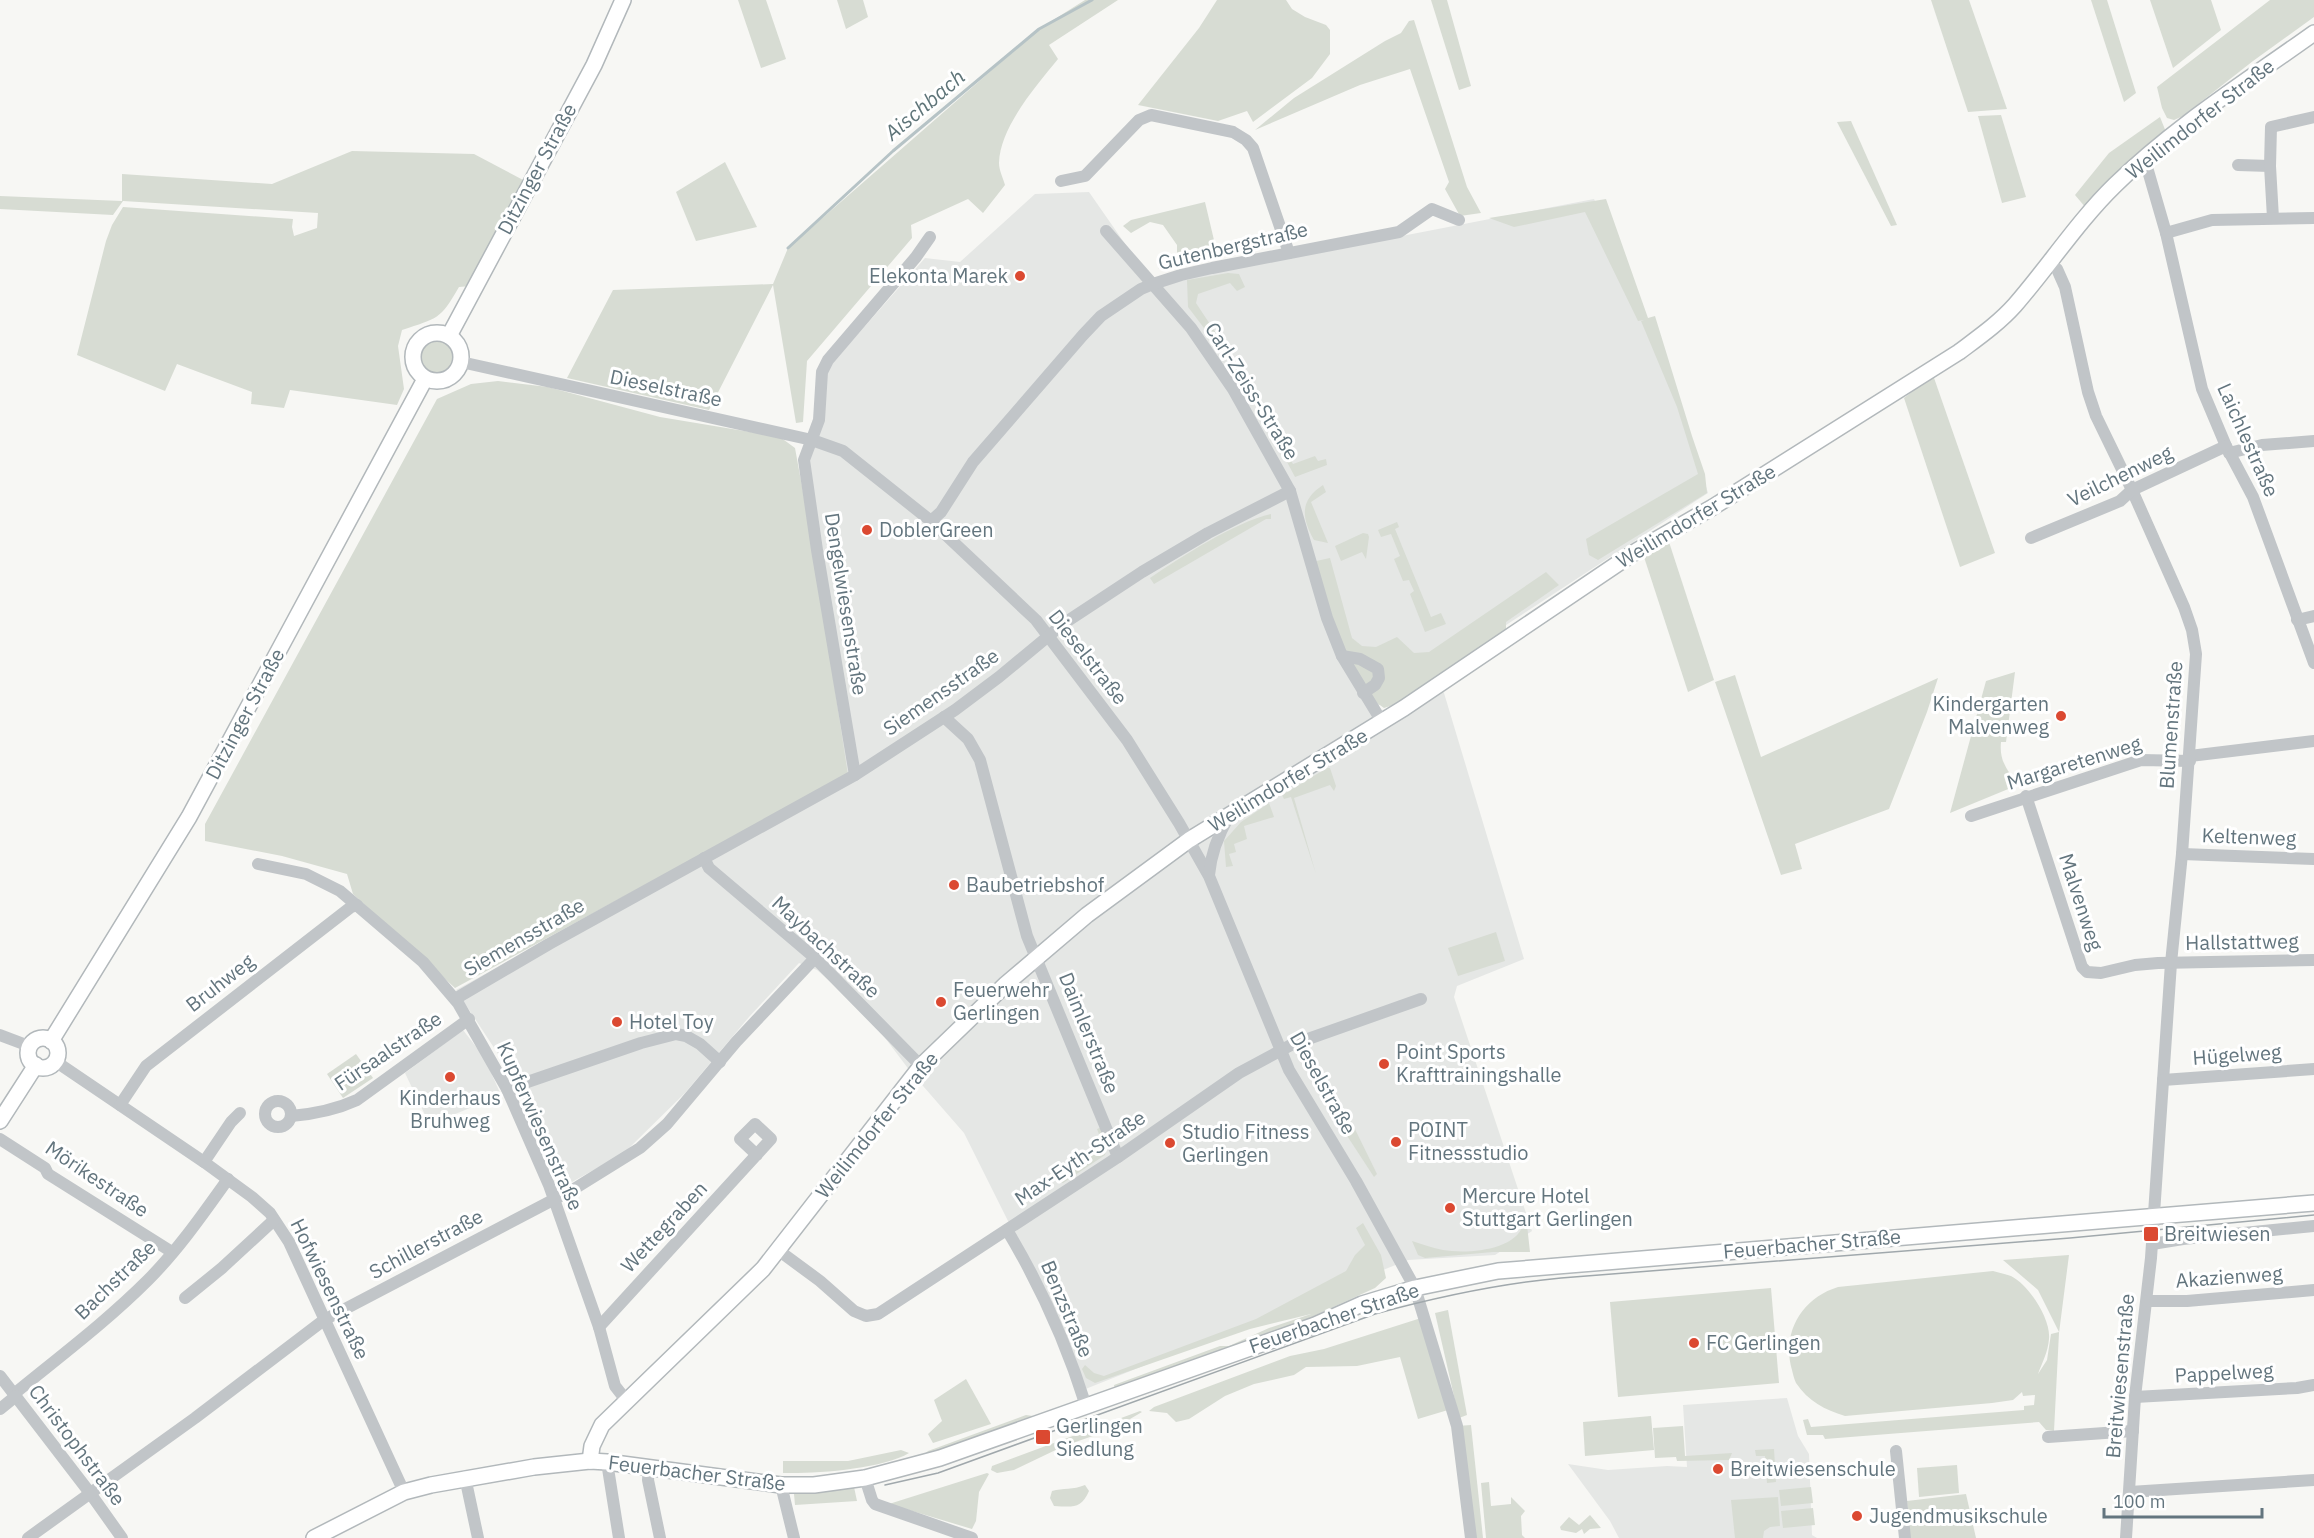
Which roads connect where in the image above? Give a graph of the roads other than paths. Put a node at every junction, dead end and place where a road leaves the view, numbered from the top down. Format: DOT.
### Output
graph roads {
  1 [pos="623,0"];
  2 [pos="2314,33"];
  3 [pos="2314,117"];
  4 [pos="2144,157"];
  5 [pos="2238,165"];
  6 [pos="2270,166"];
  7 [pos="1061,182"];
  8 [pos="2273,218"];
  9 [pos="2314,218"];
  10 [pos="1459,220"];
  11 [pos="1106,231"];
  12 [pos="2166,233"];
  13 [pos="930,237"];
  14 [pos="1289,253"];
  15 [pos="2049,263"];
  16 [pos="1153,284"];
  17 [pos="449,336"];
  18 [pos="461,362"];
  19 [pos="425,379"];
  20 [pos="812,440"];
  21 [pos="2314,441"];
  22 [pos="2227,449"];
  23 [pos="2132,490"];
  24 [pos="1290,491"];
  25 [pos="931,521"];
  26 [pos="2031,538"];
  27 [pos="2314,616"];
  28 [pos="2297,620"];
  29 [pos="1049,637"];
  30 [pos="1342,656"];
  31 [pos="2314,663"];
  32 [pos="1363,693"];
  33 [pos="944,717"];
  34 [pos="1382,722"];
  35 [pos="2314,741"];
  36 [pos="2190,759"];
  37 [pos="855,774"];
  38 [pos="2026,796"];
  39 [pos="1229,816"];
  40 [pos="1971,816"];
  41 [pos="1189,840"];
  42 [pos="2182,854"];
  43 [pos="704,858"];
  44 [pos="2314,859"];
  45 [pos="258,864"];
  46 [pos="1209,876"];
  47 [pos="357,905"];
  48 [pos="1037,957"];
  49 [pos="815,958"];
  50 [pos="2314,960"];
  51 [pos="2171,963"];
  52 [pos="455,999"];
  53 [pos="1421,999"];
  54 [pos="469,1019"];
  55 [pos="0,1035"];
  56 [pos="51,1041"];
  57 [pos="29,1046"];
  58 [pos="1280,1050"];
  59 [pos="55,1061"];
  60 [pos="720,1062"];
  61 [pos="36,1065"];
  62 [pos="921,1066"];
  63 [pos="2314,1069"];
  64 [pos="2163,1080"];
  65 [pos="507,1089"];
  66 [pos="120,1105"];
  67 [pos="240,1113"];
  68 [pos="291,1116"];
  69 [pos="0,1121"];
  70 [pos="0,1139"];
  71 [pos="757,1155"];
  72 [pos="1118,1157"];
  73 [pos="204,1162"];
  74 [pos="228,1179"];
  75 [pos="554,1198"];
  76 [pos="2314,1203"];
  77 [pos="2154,1217"];
  78 [pos="274,1220"];
  79 [pos="2314,1226"];
  80 [pos="1007,1230"];
  81 [pos="2152,1244"];
  82 [pos="778,1250"];
  83 [pos="172,1252"];
  84 [pos="1415,1288"];
  85 [pos="2314,1290"];
  86 [pos="185,1298"];
  87 [pos="2146,1301"];
  88 [pos="324,1320"];
  89 [pos="599,1327"];
  90 [pos="0,1376"];
  91 [pos="2314,1385"];
  92 [pos="15,1395"];
  93 [pos="2135,1397"];
  94 [pos="626,1400"];
  95 [pos="1086,1406"];
  96 [pos="0,1409"];
  97 [pos="2133,1431"];
  98 [pos="2048,1437"];
  99 [pos="1896,1451"];
  100 [pos="590,1461"];
  101 [pos="607,1462"];
  102 [pos="649,1467"];
  103 [pos="465,1478"];
  104 [pos="865,1478"];
  105 [pos="2314,1480"];
  106 [pos="781,1485"];
  107 [pos="404,1492"];
  108 [pos="2130,1492"];
  109 [pos="90,1493"];
  110 [pos="28,1538"];
  111 [pos="122,1538"];
  112 [pos="314,1538"];
  113 [pos="478,1538"];
  114 [pos="619,1538"];
  115 [pos="660,1538"];
  116 [pos="794,1538"];
  117 [pos="972,1538"];
  118 [pos="1471,1538"];
  119 [pos="1905,1538"];
  120 [pos="2126,1538"];
  1 -- 17 [label="main road, Ditzinger Straße"];
  2 -- 4 [label="main road, Weilimdorfer Straße"];
  3 -- 6 [label="street"];
  4 -- 12 [label="street, Laichlestraße"];
  4 -- 15 [label="main road, Weilimdorfer Straße"];
  5 -- 6 [label="street"];
  6 -- 8 [label="street"];
  7 -- 14 [label="street"];
  8 -- 9 [label="street"];
  8 -- 12 [label="street"];
  10 -- 14 [label="street, Gutenbergstraße"];
  11 -- 16 [label="street, Carl-Zeiss-Straße"];
  12 -- 22 [label="street, Laichlestraße"];
  13 -- 20 [label="street"];
  14 -- 16 [label="street, Gutenbergstraße"];
  15 -- 23 [label="street, Blumenstraße"];
  15 -- 34 [label="main road, Weilimdorfer Straße"];
  16 -- 24 [label="street, Carl-Zeiss-Straße"];
  16 -- 25 [label="street, Gutenbergstraße"];
  17 -- 18 [label="main road"];
  17 -- 19 [label="main road"];
  18 -- 19 [label="main road"];
  18 -- 20 [label="street, Dieselstraße"];
  19 -- 56 [label="main road, Ditzinger Straße"];
  20 -- 25 [label="street, Dieselstraße"];
  20 -- 37 [label="street, Dengelwiesenstraße"];
  21 -- 22 [label="street, Veilchenweg"];
  22 -- 23 [label="street, Veilchenweg"];
  22 -- 28 [label="street, Laichlestraße"];
  23 -- 26 [label="street, Veilchenweg"];
  23 -- 36 [label="street, Blumenstraße"];
  24 -- 29 [label="street, Siemensstraße"];
  24 -- 30 [label="street"];
  25 -- 29 [label="street, Dieselstraße"];
  27 -- 28 [label="street"];
  28 -- 31 [label="street, Laichlestraße"];
  29 -- 33 [label="street, Siemensstraße"];
  29 -- 41 [label="street, Dieselstraße"];
  30 -- 32 [label="street"];
  30 -- 32 [label="street"];
  32 -- 34 [label="street"];
  33 -- 37 [label="street, Siemensstraße"];
  33 -- 48 [label="street, Daimlerstraße"];
  34 -- 39 [label="main road, Weilimdorfer Straße"];
  35 -- 36 [label="street, Margaretenweg"];
  36 -- 38 [label="street, Margaretenweg"];
  36 -- 42 [label="street, Blumenstraße"];
  37 -- 43 [label="street, Siemensstraße"];
  38 -- 40 [label="street, Margaretenweg"];
  38 -- 51 [label="street, Malvenweg"];
  39 -- 41 [label="main road, Weilimdorfer Straße"];
  39 -- 46 [label="street"];
  41 -- 46 [label="street, Dieselstraße"];
  41 -- 48 [label="main road, Weilimdorfer Straße"];
  42 -- 44 [label="street, Keltenweg"];
  42 -- 51 [label="street, Blumenstraße"];
  43 -- 49 [label="street, Maybachstraße"];
  43 -- 52 [label="street, Siemensstraße"];
  45 -- 47 [label="street, Kupferwiesenstraße"];
  46 -- 58 [label="street, Dieselstraße"];
  47 -- 52 [label="street, Kupferwiesenstraße"];
  47 -- 66 [label="street, Bruhweg"];
  48 -- 62 [label="main road, Weilimdorfer Straße"];
  48 -- 72 [label="street, Daimlerstraße"];
  49 -- 60 [label="street, Schillerstraße"];
  49 -- 62 [label="street, Maybachstraße"];
  50 -- 51 [label="street, Hallstattweg"];
  51 -- 64 [label="street, Blumenstraße"];
  52 -- 54 [label="street, Kupferwiesenstraße"];
  53 -- 58 [label="street, Max-Eyth-Straße"];
  54 -- 65 [label="street, Kupferwiesenstraße"];
  54 -- 68 [label="street, Fürsaalstraße"];
  55 -- 57 [label="street"];
  56 -- 57 [label="main road"];
  56 -- 59 [label="main road"];
  57 -- 61 [label="main road"];
  58 -- 72 [label="street, Max-Eyth-Straße"];
  58 -- 84 [label="street, Dieselstraße"];
  59 -- 61 [label="main road"];
  59 -- 66 [label="street, Hofwiesenstraße"];
  60 -- 65 [label="street"];
  60 -- 75 [label="street, Schillerstraße"];
  61 -- 69 [label="main road"];
  62 -- 82 [label="main road, Weilimdorfer Straße"];
  63 -- 64 [label="street, Hügelweg"];
  64 -- 77 [label="street, Blumenstraße"];
  65 -- 75 [label="street, Kupferwiesenstraße"];
  66 -- 73 [label="street, Hofwiesenstraße"];
  67 -- 73 [label="street"];
  70 -- 83 [label="street, Mörikestraße"];
  71 -- 89 [label="street, Wettegraben"];
  72 -- 80 [label="street, Max-Eyth-Straße"];
  73 -- 74 [label="street, Hofwiesenstraße"];
  74 -- 78 [label="street, Hofwiesenstraße"];
  74 -- 83 [label="street, Bachstraße"];
  75 -- 88 [label="street, Schillerstraße"];
  75 -- 89 [label="street, Kupferwiesenstraße"];
  76 -- 77 [label="main road, Feuerbacher Straße"];
  77 -- 81 [label="street, Breitwiesenstraße"];
  77 -- 84 [label="main road, Feuerbacher Straße"];
  78 -- 86 [label="street"];
  78 -- 88 [label="street, Hofwiesenstraße"];
  79 -- 81 [label="street"];
  80 -- 82 [label="street, Max-Eyth-Straße"];
  80 -- 95 [label="street, Benzstraße"];
  81 -- 87 [label="street, Breitwiesenstraße"];
  82 -- 94 [label="main road, Weilimdorfer Straße"];
  83 -- 92 [label="street, Bachstraße"];
  84 -- 95 [label="main road, Feuerbacher Straße"];
  84 -- 118 [label="street, Dieselstraße"];
  85 -- 87 [label="street, Akazienweg"];
  87 -- 93 [label="street, Breitwiesenstraße"];
  88 -- 107 [label="street, Hofwiesenstraße"];
  88 -- 109 [label="street, Schillerstraße"];
  89 -- 94 [label="street, Kupferwiesenstraße"];
  90 -- 92 [label="street, Christophstraße"];
  91 -- 93 [label="street, Pappelweg"];
  92 -- 96 [label="street, Bachstraße"];
  92 -- 109 [label="street, Christophstraße"];
  93 -- 97 [label="street, Breitwiesenstraße"];
  94 -- 100 [label="main road, Weilimdorfer Straße"];
  95 -- 104 [label="main road, Feuerbacher Straße"];
  97 -- 98 [label="street"];
  97 -- 108 [label="street, Breitwiesenstraße"];
  99 -- 119 [label="street"];
  100 -- 101 [label="main road, Feuerbacher Straße"];
  100 -- 103 [label="main road"];
  101 -- 102 [label="main road, Feuerbacher Straße"];
  101 -- 114 [label="street"];
  102 -- 106 [label="main road, Feuerbacher Straße"];
  102 -- 115 [label="street"];
  103 -- 107 [label="main road"];
  103 -- 113 [label="street"];
  104 -- 106 [label="main road, Feuerbacher Straße"];
  104 -- 117 [label="street"];
  105 -- 108 [label="street"];
  106 -- 116 [label="street"];
  107 -- 112 [label="main road"];
  108 -- 120 [label="street, Breitwiesenstraße"];
  109 -- 110 [label="street, Schillerstraße"];
  109 -- 111 [label="street, Christophstraße"];
}
